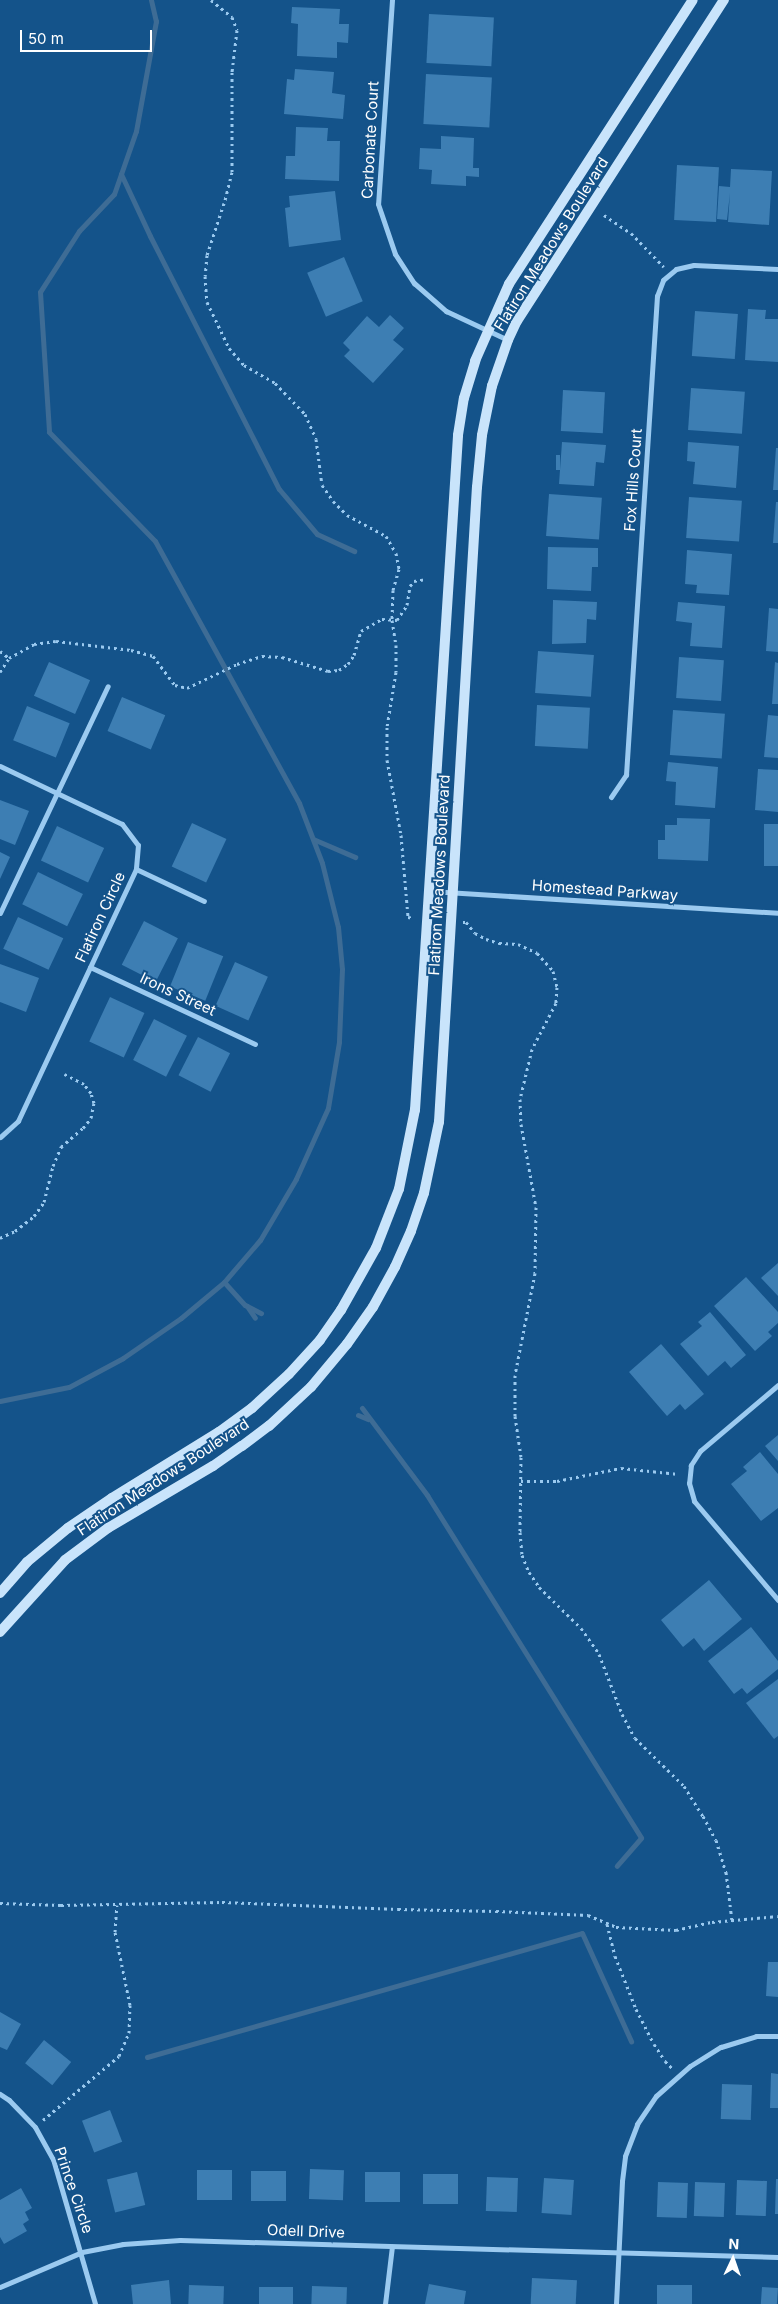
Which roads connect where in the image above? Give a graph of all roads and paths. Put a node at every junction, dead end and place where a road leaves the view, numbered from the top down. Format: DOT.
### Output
graph roads {
  1 [pos="211,0"];
  2 [pos="392,0"];
  3 [pos="693,0"];
  4 [pos="724,0"];
  5 [pos="604,215"];
  6 [pos="778,270"];
  7 [pos="671,273"];
  8 [pos="487,330"];
  9 [pos="508,340"];
  10 [pos="426,580"];
  11 [pos="392,620"];
  12 [pos="0,651"];
  13 [pos="9,658"];
  14 [pos="0,672"];
  15 [pos="108,686"];
  16 [pos="0,766"];
  17 [pos="57,794"];
  18 [pos="612,797"];
  19 [pos="136,869"];
  20 [pos="430,891"];
  21 [pos="453,892"];
  22 [pos="204,901"];
  23 [pos="778,913"];
  24 [pos="0,914"];
  25 [pos="418,918"];
  26 [pos="466,922"];
  27 [pos="90,967"];
  28 [pos="255,1044"];
  29 [pos="64,1074"];
  30 [pos="0,1137"];
  31 [pos="0,1238"];
  32 [pos="778,1384"];
  33 [pos="690,1475"];
  34 [pos="521,1481"];
  35 [pos="0,1593"];
  36 [pos="778,1600"];
  37 [pos="0,1632"];
  38 [pos="0,1903"];
  39 [pos="117,1905"];
  40 [pos="778,1916"];
  41 [pos="732,1921"];
  42 [pos="607,1923"];
  43 [pos="778,2036"];
  44 [pos="665,2061"];
  45 [pos="0,2094"];
  46 [pos="45,2119"];
  47 [pos="392,2246"];
  48 [pos="82,2252"];
  49 [pos="619,2252"];
  50 [pos="778,2257"];
  51 [pos="0,2287"];
  52 [pos="95,2304"];
  53 [pos="385,2304"];
  54 [pos="616,2304"];
  1 -- 11 [label="path"];
  2 -- 8 [label="street, Carbonate Court"];
  3 -- 8 [label="street, Flatiron Meadows Boulevard"];
  4 -- 9 [label="street, Flatiron Meadows Boulevard"];
  5 -- 7 [label="path"];
  6 -- 7 [label="street"];
  7 -- 18 [label="street, Fox Hills Court"];
  8 -- 9 [label="street, Carbonate Court"];
  8 -- 20 [label="street, Flatiron Meadows Boulevard"];
  9 -- 21 [label="street, Flatiron Meadows Boulevard"];
  10 -- 11 [label="path"];
  11 -- 13 [label="path"];
  11 -- 25 [label="path"];
  12 -- 13 [label="path"];
  13 -- 14 [label="path"];
  15 -- 17 [label="street"];
  16 -- 17 [label="street, Flatiron Circle"];
  17 -- 19 [label="street, Flatiron Circle"];
  17 -- 24 [label="street"];
  19 -- 22 [label="street"];
  19 -- 27 [label="street, Flatiron Circle"];
  20 -- 21 [label="street, Homestead Parkway"];
  20 -- 35 [label="street, Flatiron Meadows Boulevard"];
  21 -- 23 [label="street, Homestead Parkway"];
  21 -- 37 [label="street, Flatiron Meadows Boulevard"];
  26 -- 34 [label="path"];
  27 -- 28 [label="street, Irons Street"];
  27 -- 30 [label="street, Flatiron Circle"];
  29 -- 31 [label="path"];
  32 -- 33 [label="street"];
  33 -- 34 [label="path"];
  33 -- 36 [label="street"];
  34 -- 41 [label="path"];
  38 -- 39 [label="path"];
  39 -- 42 [label="path"];
  39 -- 46 [label="path"];
  40 -- 41 [label="path"];
  41 -- 42 [label="path"];
  42 -- 44 [label="path"];
  43 -- 49 [label="street"];
  45 -- 48 [label="street, Prince Circle"];
  47 -- 48 [label="street, Odell Drive"];
  47 -- 49 [label="street, Odell Drive"];
  47 -- 53 [label="street"];
  48 -- 51 [label="street, Odell Drive"];
  48 -- 52 [label="street, Prince Circle"];
  49 -- 50 [label="street, Odell Drive"];
  49 -- 54 [label="street"];
}
